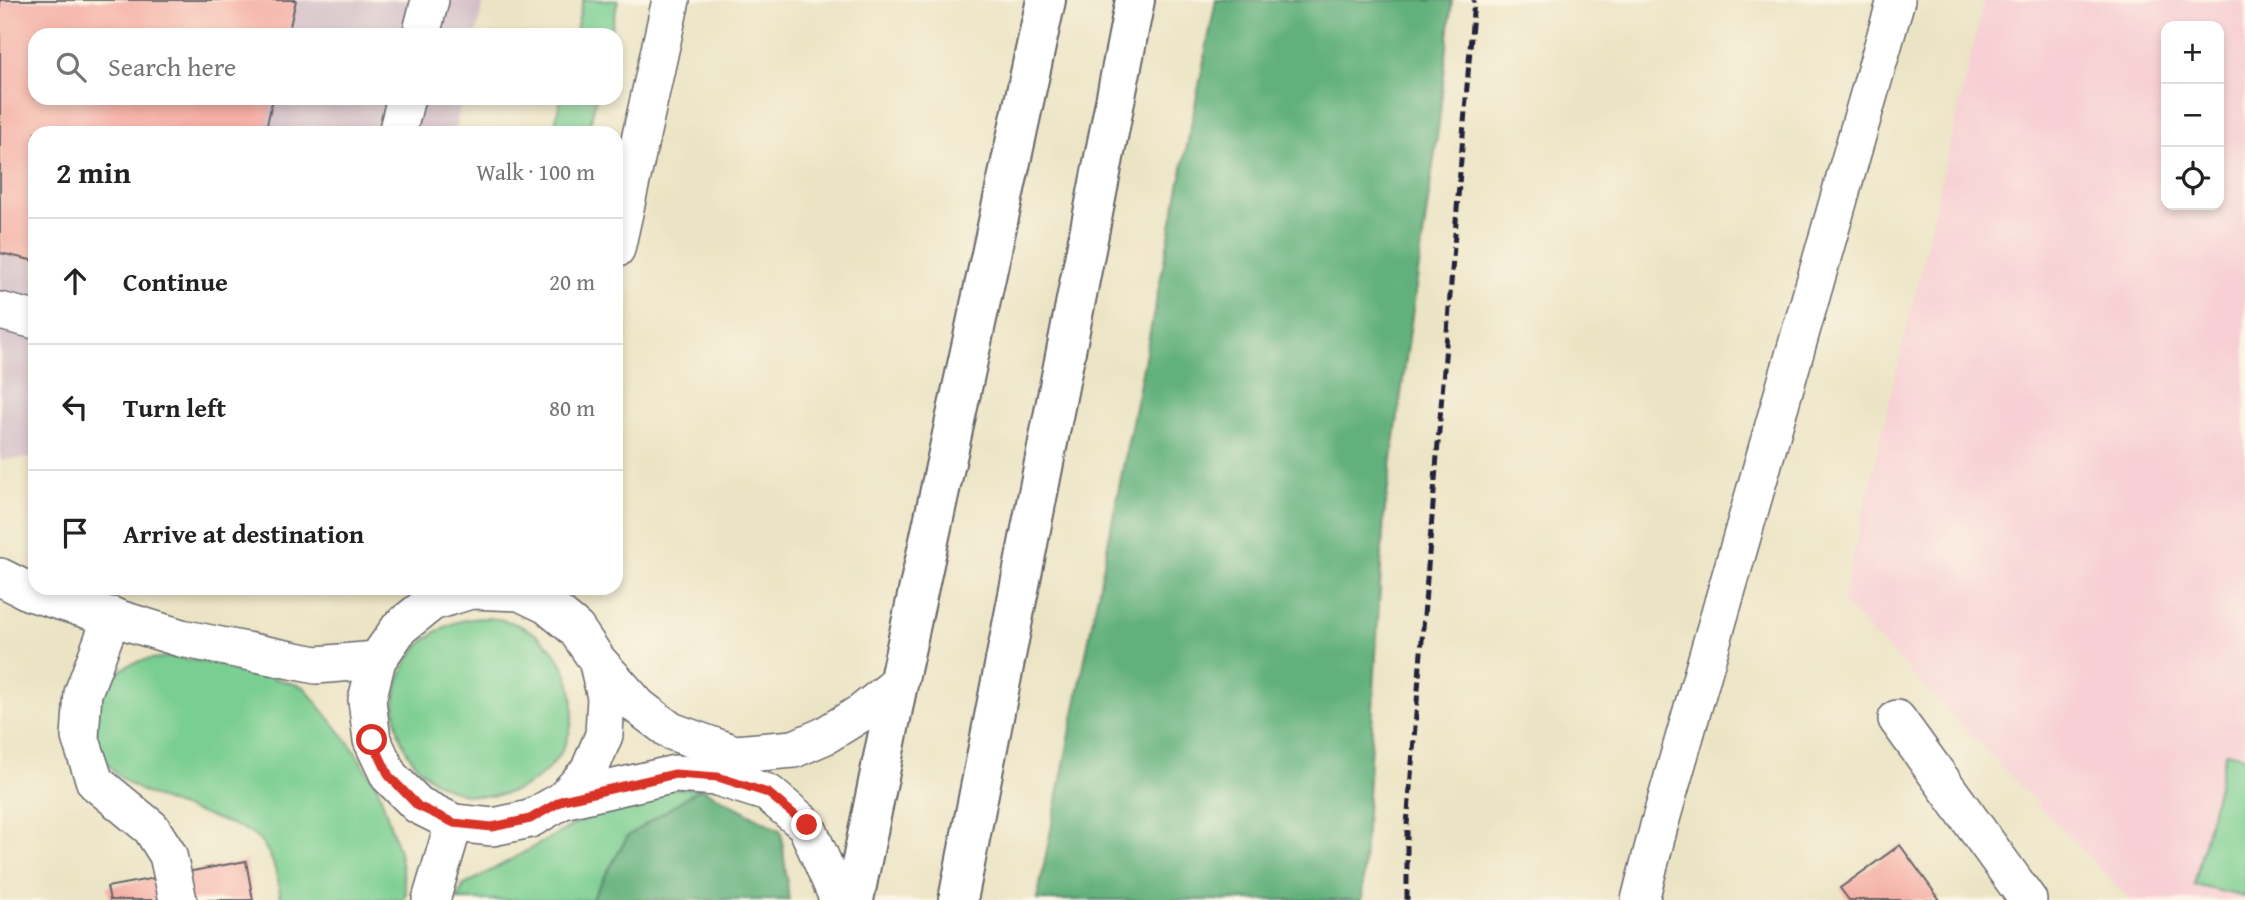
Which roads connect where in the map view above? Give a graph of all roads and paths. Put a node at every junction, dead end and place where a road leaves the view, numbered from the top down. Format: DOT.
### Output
graph roads {
  1 [pos="430,0"];
  2 [pos="671,0"];
  3 [pos="1046,0"];
  4 [pos="1135,0"];
  5 [pos="1896,0"];
  6 [pos="423,28"];
  7 [pos="404,105"];
  8 [pos="399,126"];
  9 [pos="623,216"];
  10 [pos="0,311"];
  11 [pos="28,318"];
  12 [pos="0,577"];
  13 [pos="28,591"];
  14 [pos="40,595"];
  15 [pos="455,595"];
  16 [pos="530,595"];
  17 [pos="112,616"];
  18 [pos="377,660"];
  19 [pos="597,660"];
  20 [pos="898,684"];
  21 [pos="1897,719"];
  22 [pos="563,800"];
  23 [pos="454,823"];
  24 [pos="178,900"];
  25 [pos="431,900"];
  26 [pos="839,900"];
  27 [pos="854,900"];
  28 [pos="958,900"];
  29 [pos="1640,900"];
  30 [pos="2028,900"];
  1 -- 6 [label="street"];
  2 -- 9 [label="street"];
  3 -- 20 [label="highway"];
  4 -- 28 [label="highway"];
  5 -- 29 [label="street"];
  7 -- 8 [label="street"];
  10 -- 11 [label="street"];
  12 -- 13 [label="street"];
  14 -- 17 [label="street"];
  15 -- 18 [label="street"];
  16 -- 19 [label="street"];
  17 -- 18 [label="street"];
  17 -- 24 [label="street"];
  18 -- 23 [label="street"];
  19 -- 20 [label="street"];
  19 -- 22 [label="street"];
  20 -- 27 [label="highway"];
  21 -- 30 [label="street"];
  22 -- 23 [label="street"];
  22 -- 26 [label="street"];
  23 -- 25 [label="street"];
}
